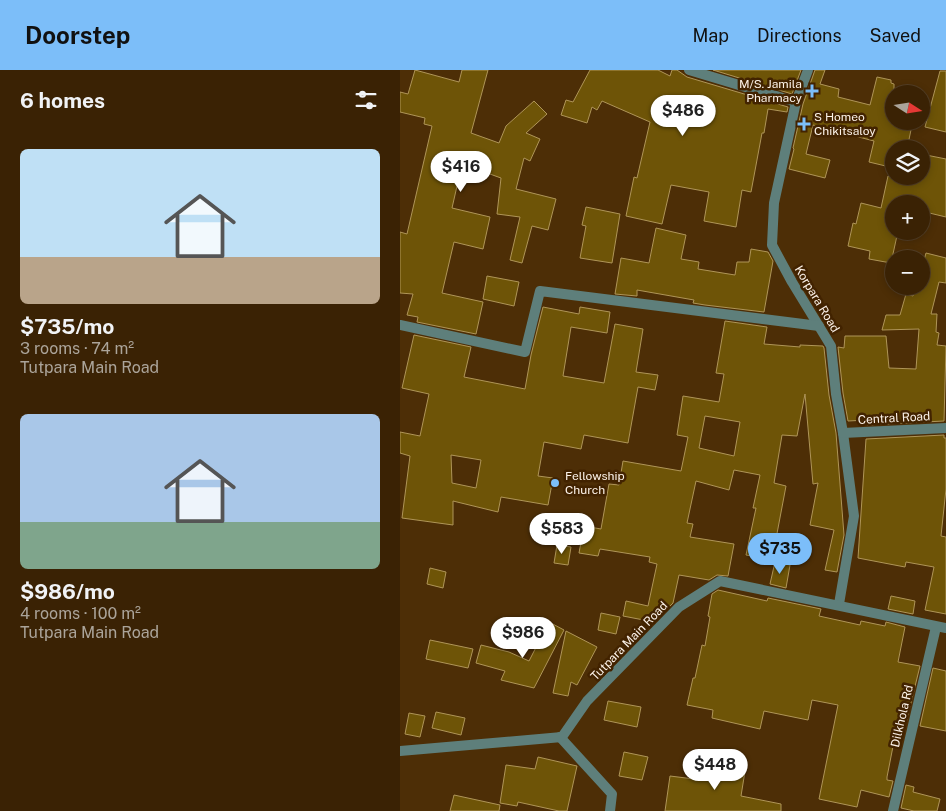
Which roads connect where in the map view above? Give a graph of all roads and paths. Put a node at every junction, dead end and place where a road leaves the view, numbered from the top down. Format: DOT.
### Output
graph roads {
  1 [pos="689,70"];
  2 [pos="808,70"];
  3 [pos="796,102"];
  4 [pos="400,325"];
  5 [pos="819,326"];
  6 [pos="946,428"];
  7 [pos="843,433"];
  8 [pos="839,604"];
  9 [pos="941,627"];
  10 [pos="560,737"];
  11 [pos="400,751"];
  12 [pos="610,811"];
  13 [pos="893,811"];
  1 -- 3 [label="street"];
  2 -- 3 [label="street, Korpara Road"];
  3 -- 5 [label="street, Korpara Road"];
  4 -- 5 [label="street"];
  5 -- 7 [label="street, Korpara Road"];
  6 -- 7 [label="street, Central Road"];
  7 -- 8 [label="street, Korpara Road"];
  8 -- 9 [label="street, Tutpara Main Road"];
  8 -- 10 [label="street, Tutpara Main Road"];
  9 -- 13 [label="street, Dilkhola Rd"];
  10 -- 11 [label="street"];
  10 -- 12 [label="street"];
}
